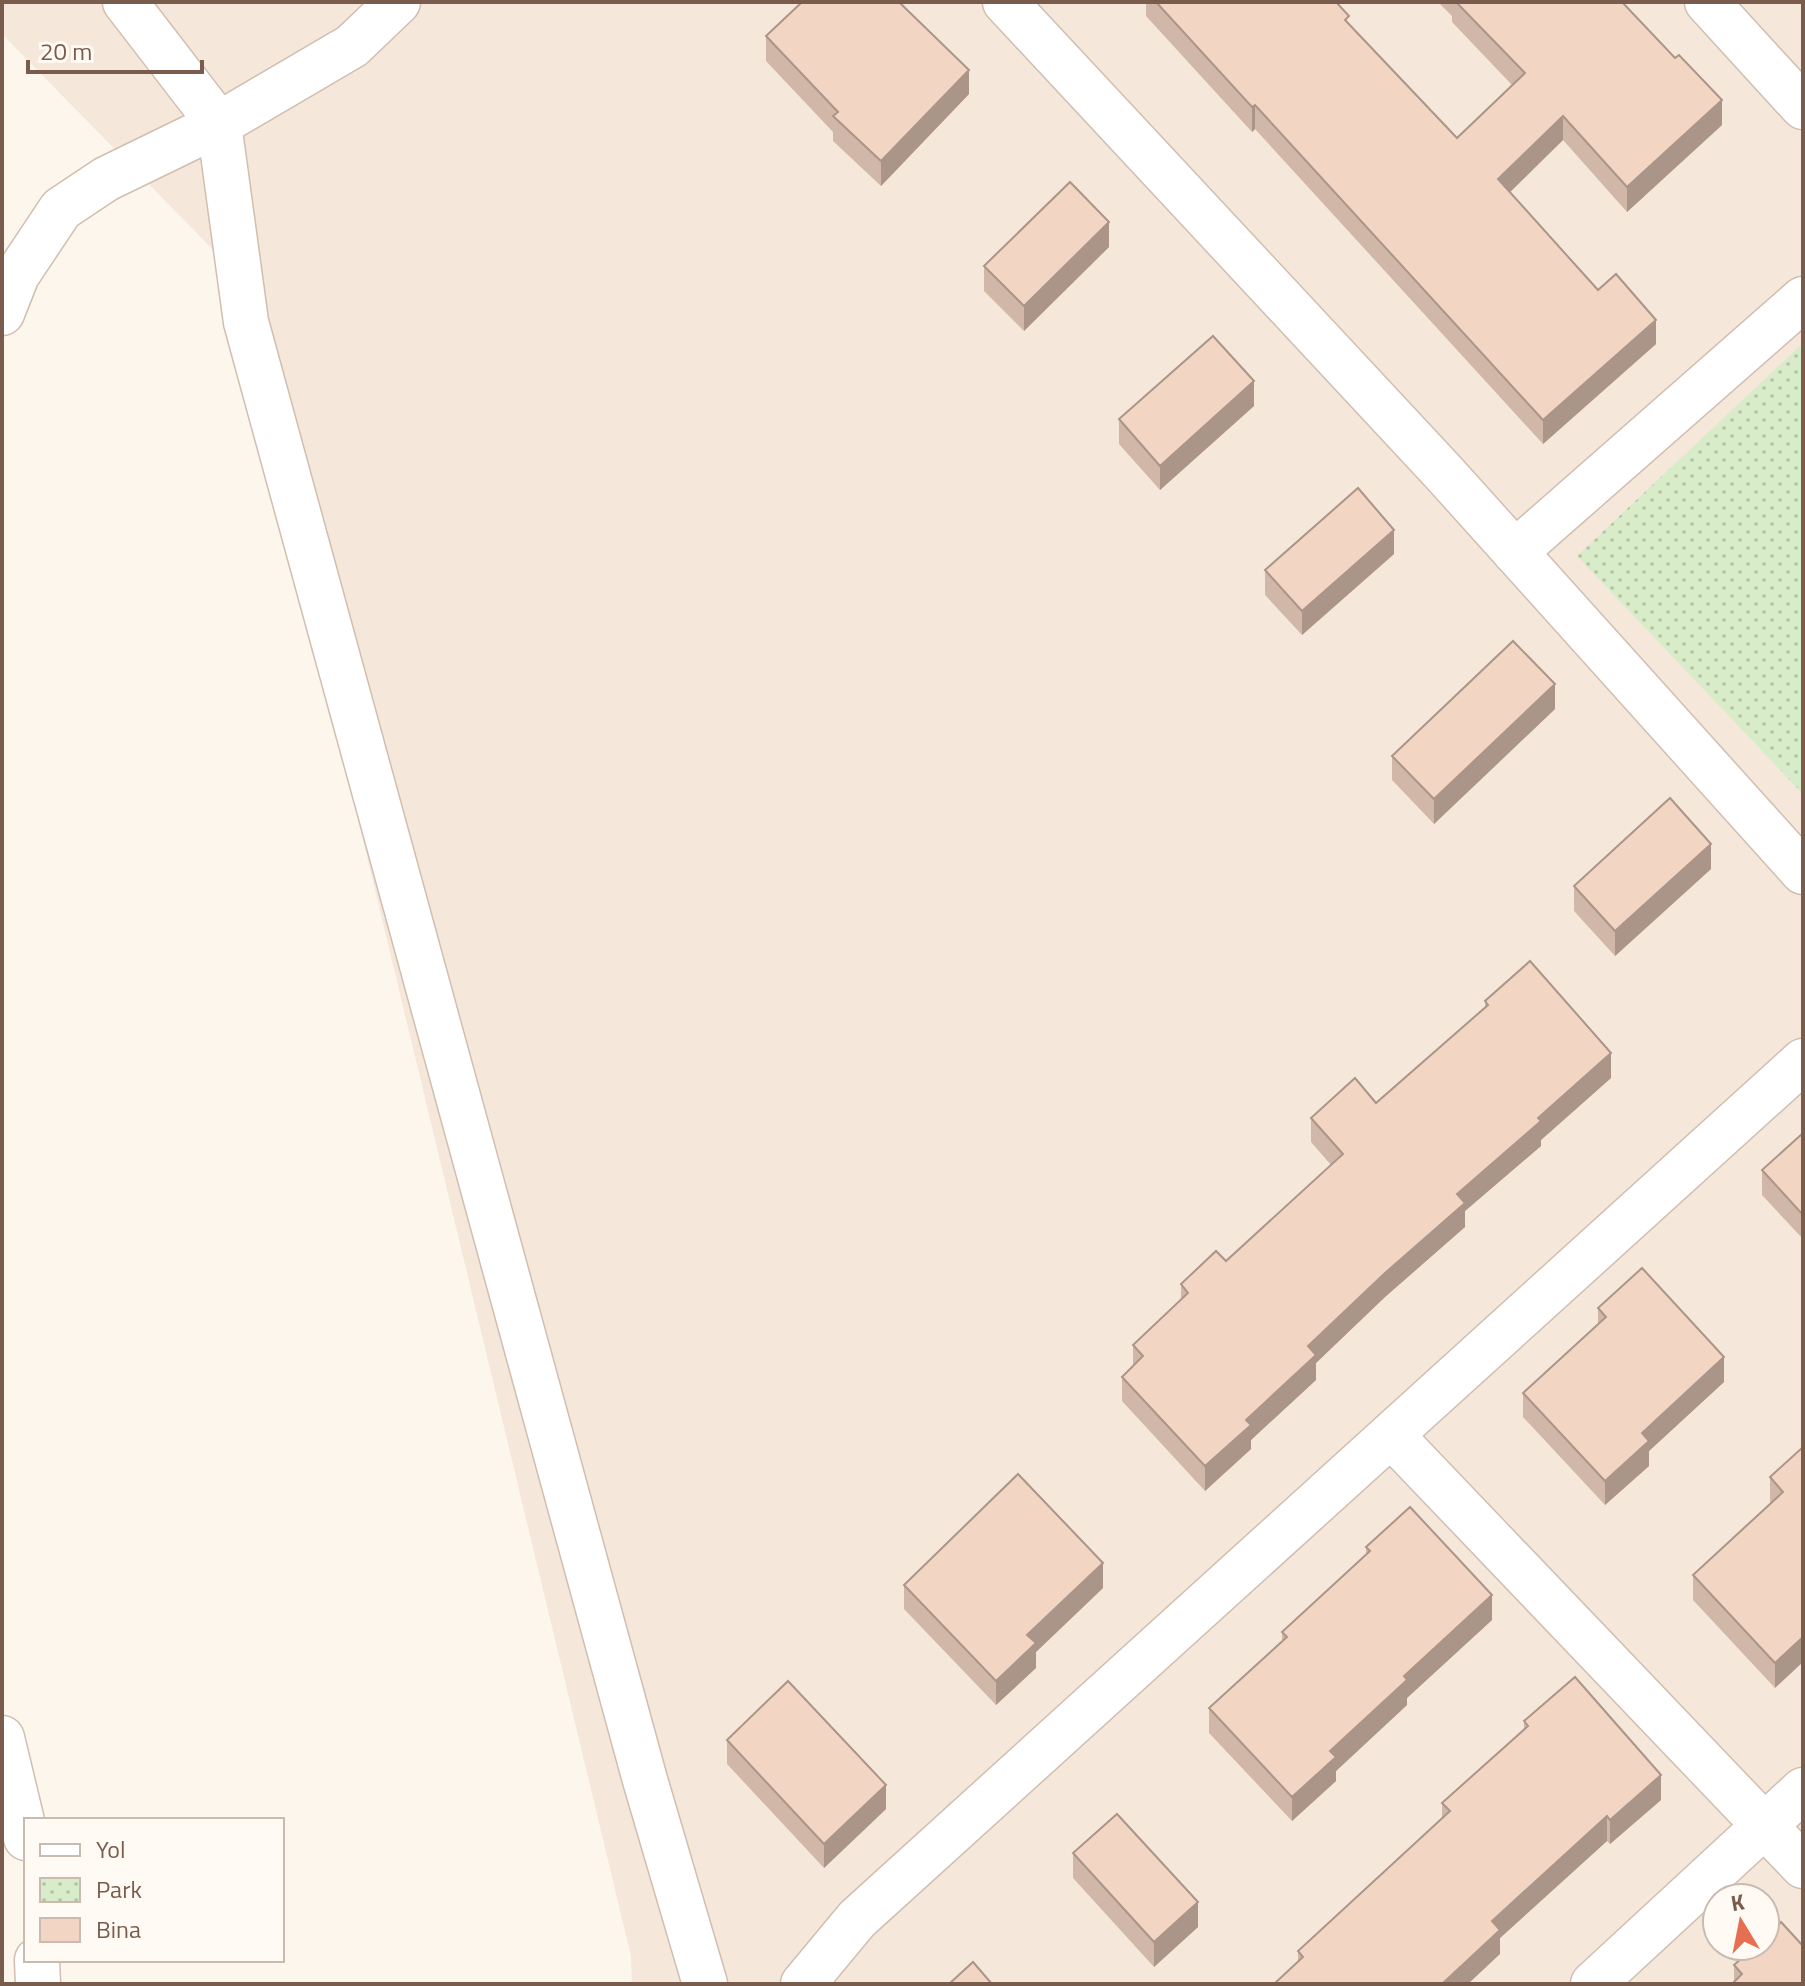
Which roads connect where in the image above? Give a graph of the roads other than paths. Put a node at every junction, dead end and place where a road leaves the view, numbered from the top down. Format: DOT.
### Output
graph roads {
  1 [pos="125,2"];
  2 [pos="398,2"];
  3 [pos="1005,2"];
  4 [pos="1707,2"];
  5 [pos="1803,107"];
  6 [pos="219,124"];
  7 [pos="1803,299"];
  8 [pos="2,313"];
  9 [pos="1515,552"];
  10 [pos="1803,872"];
  11 [pos="1803,1061"];
  12 [pos="1391,1435"];
  13 [pos="2,1738"];
  14 [pos="1803,1790"];
  15 [pos="1764,1826"];
  16 [pos="24,1830"];
  17 [pos="1803,1866"];
  18 [pos="37,1962"];
  19 [pos="38,1984"];
  20 [pos="705,1984"];
  21 [pos="803,1984"];
  22 [pos="1593,1984"];
  1 -- 6 [label="street"];
  2 -- 6 [label="street"];
  3 -- 9 [label="street"];
  4 -- 5 [label="street"];
  6 -- 8 [label="street"];
  6 -- 20 [label="street"];
  7 -- 9 [label="street"];
  9 -- 10 [label="street"];
  11 -- 12 [label="street"];
  12 -- 15 [label="street"];
  12 -- 21 [label="street"];
  13 -- 16 [label="street"];
  14 -- 15 [label="street"];
  15 -- 17 [label="street"];
  15 -- 22 [label="street"];
  18 -- 19 [label="street"];
}
